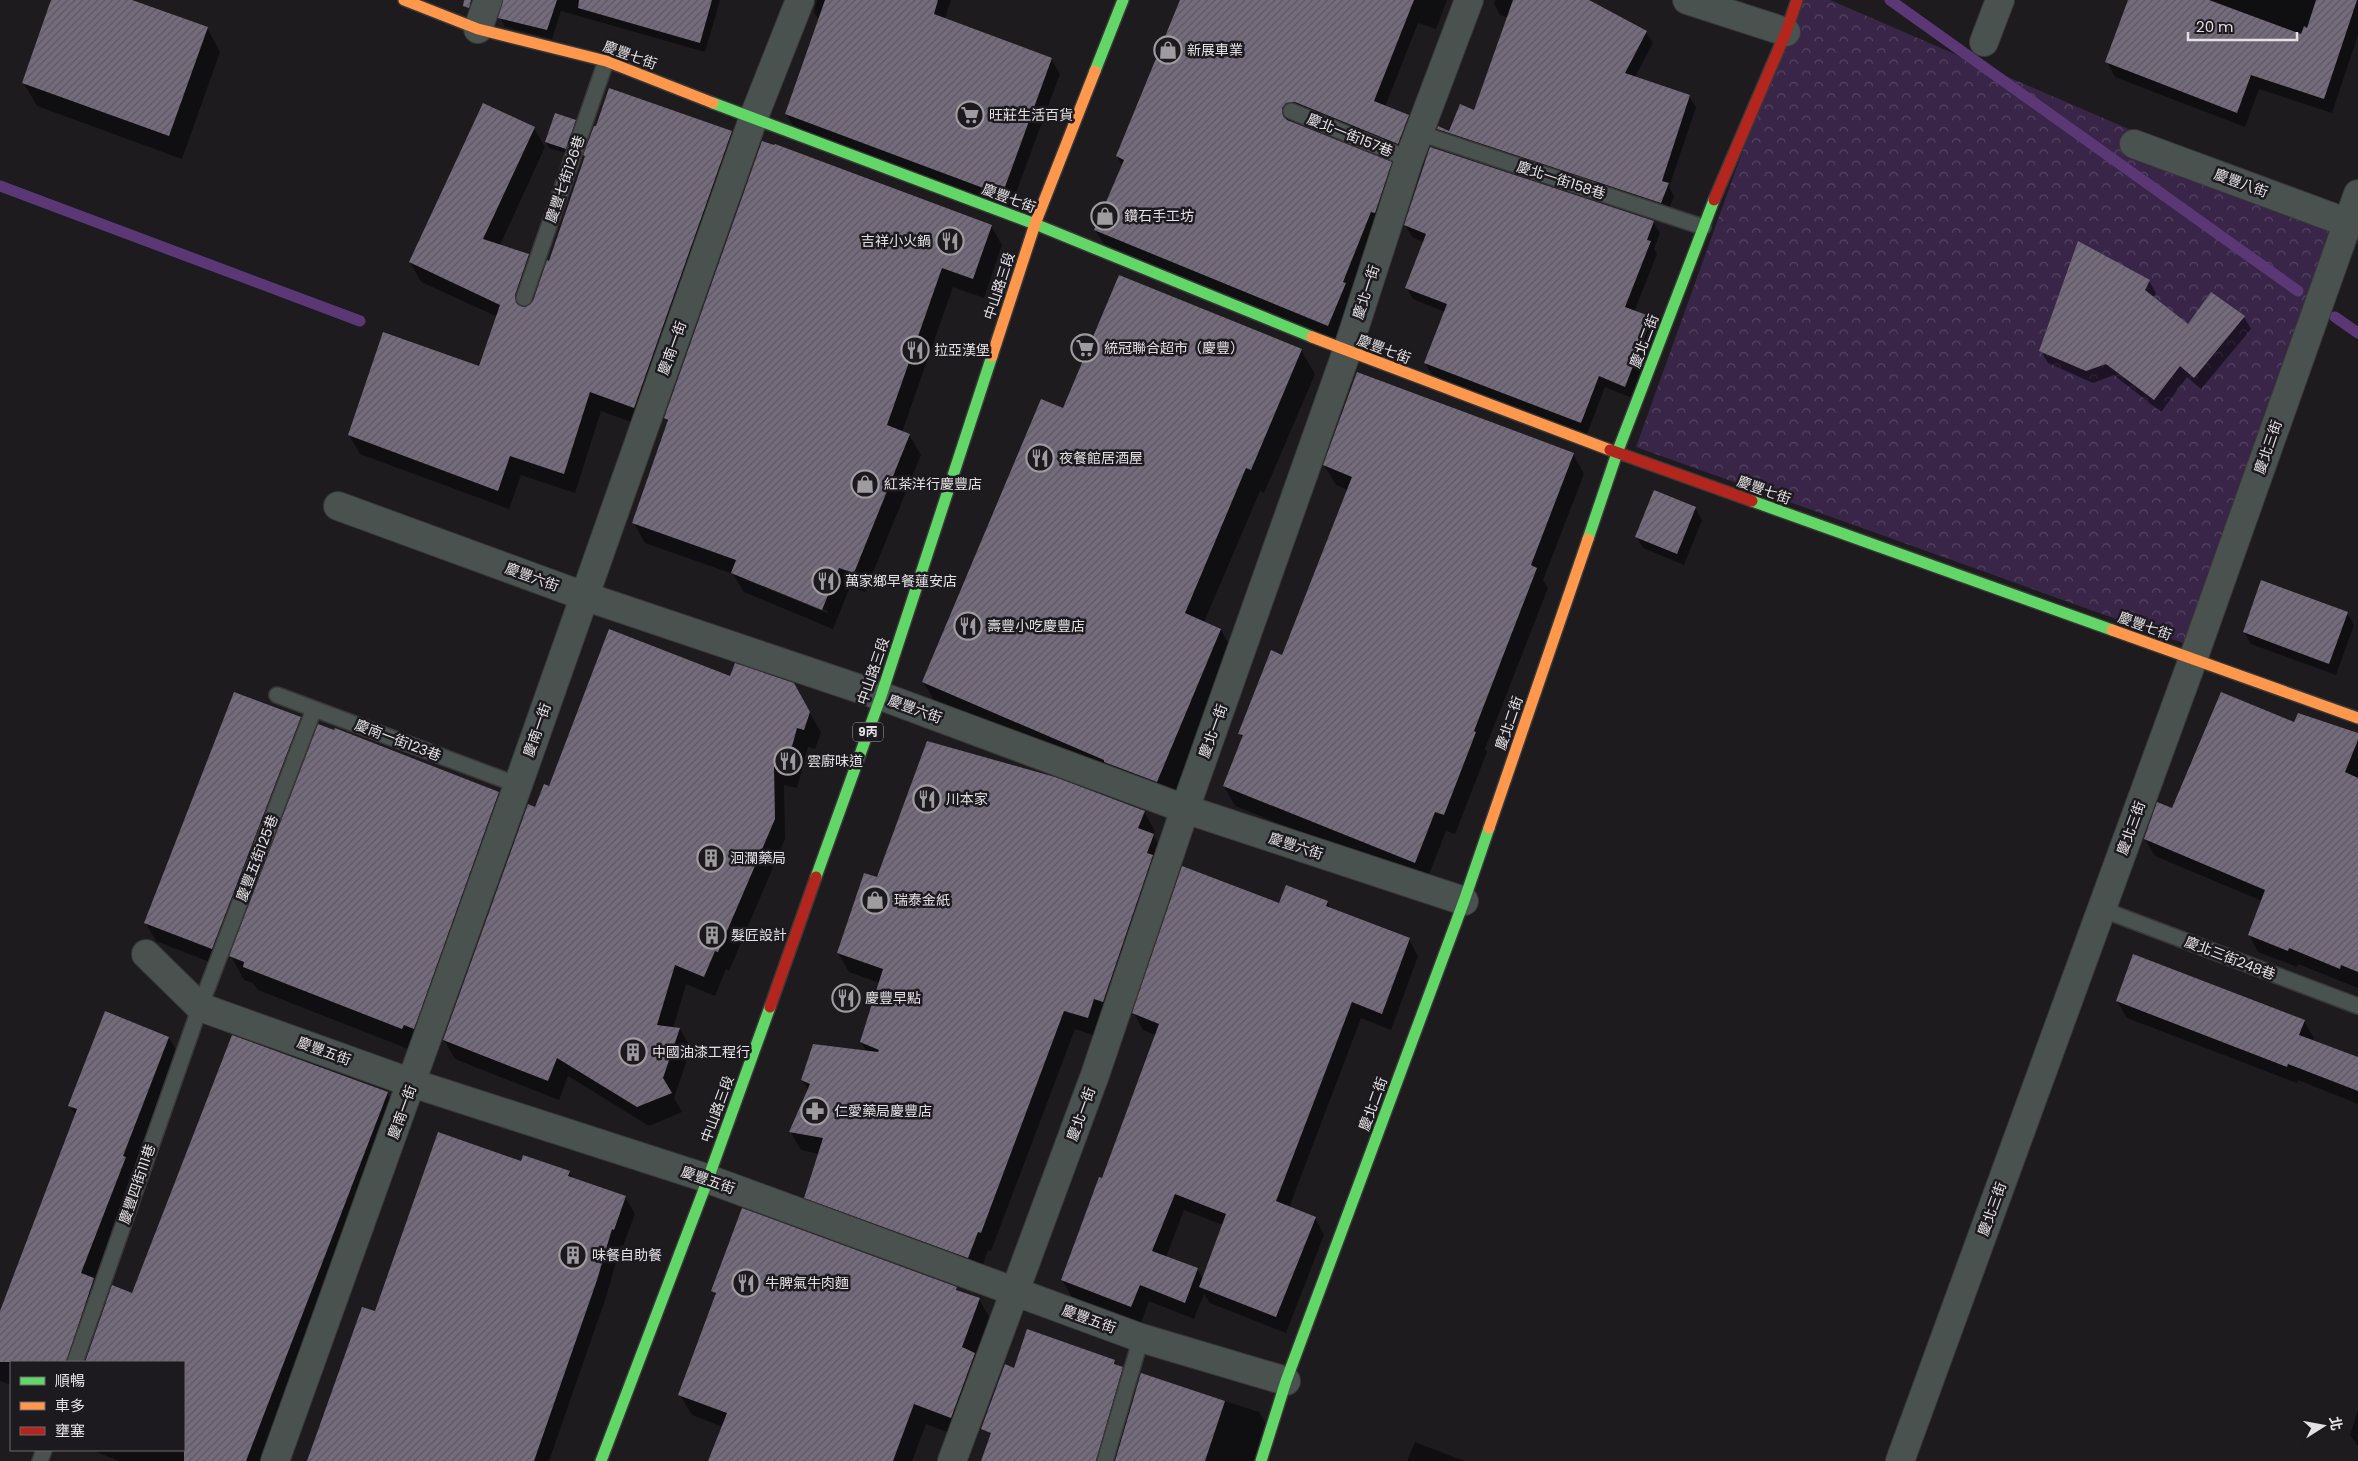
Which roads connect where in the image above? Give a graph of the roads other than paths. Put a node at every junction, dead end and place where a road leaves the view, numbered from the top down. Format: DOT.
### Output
graph roads {
  1 [pos="404,0"];
  2 [pos="488,0"];
  3 [pos="800,0"];
  4 [pos="1123,0"];
  5 [pos="1469,0"];
  6 [pos="1687,0"];
  7 [pos="1797,0"];
  8 [pos="2000,0"];
  9 [pos="478,29"];
  10 [pos="1786,32"];
  11 [pos="1984,42"];
  12 [pos="606,61"];
  13 [pos="1291,111"];
  14 [pos="753,119"];
  15 [pos="1419,133"];
  16 [pos="2134,144"];
  17 [pos="1409,159"];
  18 [pos="2358,194"];
  19 [pos="2348,223"];
  20 [pos="1035,224"];
  21 [pos="1703,227"];
  22 [pos="524,298"];
  23 [pos="1347,351"];
  24 [pos="1617,453"];
  25 [pos="338,506"];
  26 [pos="584,596"];
  27 [pos="2193,659"];
  28 [pos="277,694"];
  29 [pos="881,696"];
  30 [pos="314,708"];
  31 [pos="2358,718"];
  32 [pos="518,785"];
  33 [pos="1185,809"];
  34 [pos="1464,901"];
  35 [pos="2101,909"];
  36 [pos="146,954"];
  37 [pos="2358,1006"];
  38 [pos="200,1007"];
  39 [pos="412,1083"];
  40 [pos="708,1179"];
  41 [pos="1015,1292"];
  42 [pos="1141,1338"];
  43 [pos="74,1361"];
  44 [pos="1286,1381"];
  45 [pos="275,1461"];
  46 [pos="601,1461"];
  47 [pos="952,1461"];
  48 [pos="1104,1461"];
  49 [pos="1261,1461"];
  50 [pos="1900,1461"];
  1 -- 9 [label="street, 慶豐七街"];
  2 -- 9 [label="street"];
  3 -- 14 [label="street, 慶南一街"];
  4 -- 20 [label="street, 中山路三段 / 9丙"];
  5 -- 15 [label="street, 慶北一街"];
  6 -- 10 [label="street"];
  7 -- 10 [label="street, 慶北二街"];
  8 -- 11 [label="street"];
  9 -- 12 [label="street, 慶豐七街"];
  10 -- 21 [label="street, 慶北二街"];
  12 -- 14 [label="street, 慶豐七街"];
  12 -- 22 [label="lane, 慶豐七街126巷"];
  13 -- 17 [label="lane, 慶北一街157巷"];
  14 -- 20 [label="street, 慶豐七街"];
  14 -- 26 [label="street, 慶南一街"];
  15 -- 17 [label="street, 慶北一街"];
  15 -- 21 [label="lane, 慶北一街158巷"];
  16 -- 19 [label="street, 慶豐八街"];
  17 -- 23 [label="street, 慶北一街"];
  18 -- 19 [label="street, 慶北三街"];
  19 -- 27 [label="street, 慶北三街"];
  20 -- 23 [label="street, 慶豐七街"];
  20 -- 29 [label="street, 中山路三段 / 9丙"];
  21 -- 24 [label="street, 慶北二街"];
  23 -- 24 [label="street, 慶豐七街"];
  23 -- 33 [label="street, 慶北一街"];
  24 -- 27 [label="street, 慶豐七街"];
  24 -- 34 [label="street, 慶北二街"];
  25 -- 26 [label="street, 慶豐六街"];
  26 -- 29 [label="street, 慶豐六街"];
  26 -- 32 [label="street, 慶南一街"];
  27 -- 31 [label="street, 慶豐七街"];
  27 -- 35 [label="street, 慶北三街"];
  28 -- 30 [label="lane, 慶南一街123巷"];
  29 -- 33 [label="street, 慶豐六街"];
  29 -- 40 [label="street, 中山路三段 / 9丙"];
  30 -- 32 [label="lane, 慶南一街123巷"];
  30 -- 38 [label="lane, 慶豐五街125巷"];
  32 -- 39 [label="street, 慶南一街"];
  33 -- 34 [label="street, 慶豐六街"];
  33 -- 41 [label="street, 慶北一街"];
  34 -- 44 [label="street, 慶北二街"];
  35 -- 37 [label="lane, 慶北三街248巷"];
  35 -- 50 [label="street, 慶北三街"];
  36 -- 38 [label="street, 慶豐五街"];
  38 -- 39 [label="street, 慶豐五街"];
  38 -- 43 [label="lane, 慶豐四街111巷"];
  39 -- 40 [label="street, 慶豐五街"];
  39 -- 45 [label="street, 慶南一街"];
  40 -- 41 [label="street, 慶豐五街"];
  40 -- 46 [label="street, 中山路三段 / 9丙"];
  41 -- 42 [label="street, 慶豐五街"];
  41 -- 47 [label="street, 慶北一街"];
  42 -- 44 [label="street, 慶豐五街"];
  42 -- 48 [label="lane"];
  44 -- 49 [label="street, 慶北二街"];
}
